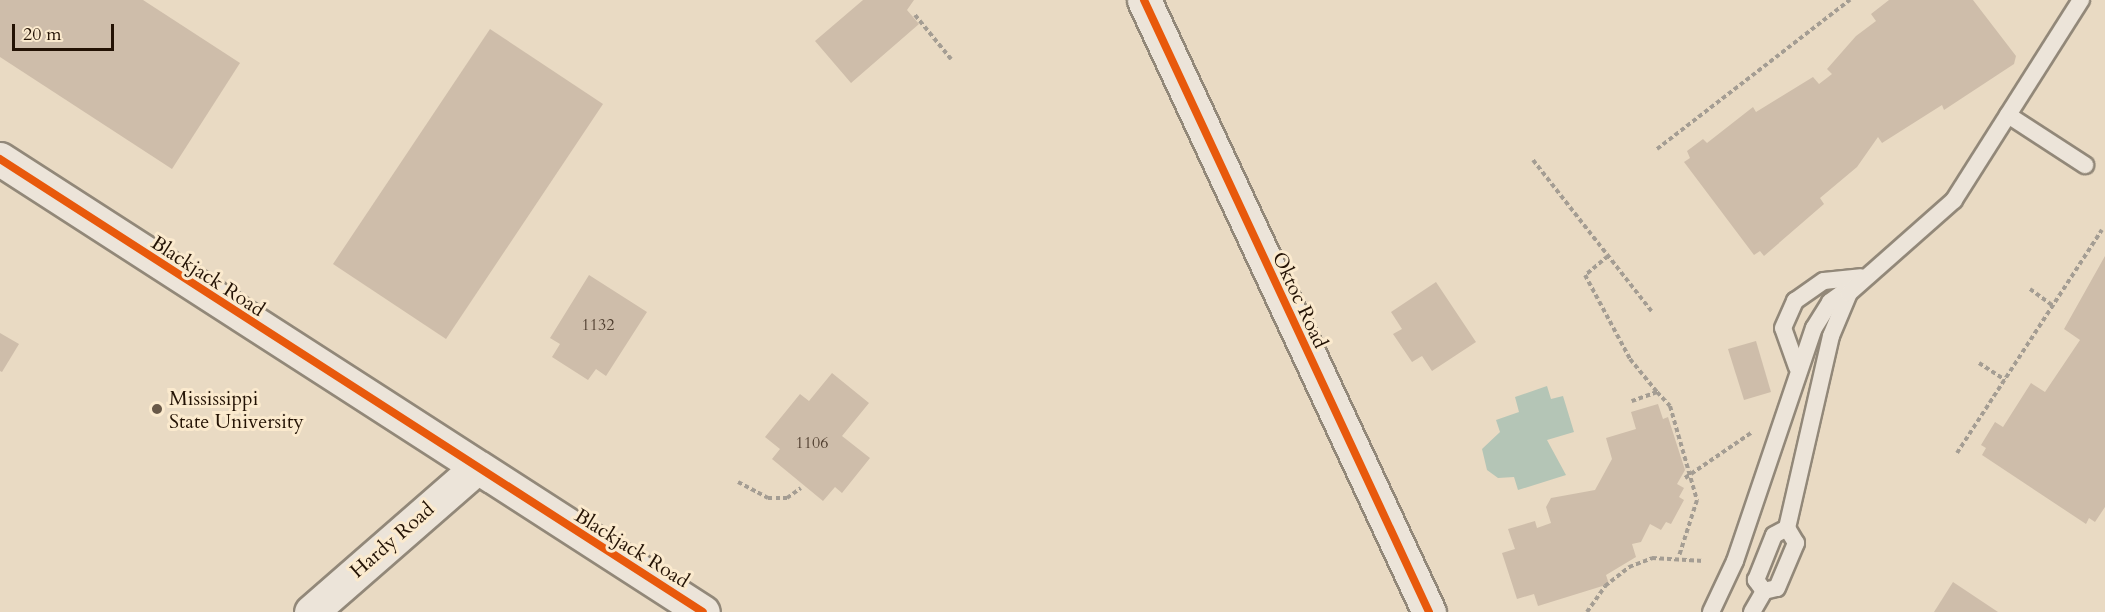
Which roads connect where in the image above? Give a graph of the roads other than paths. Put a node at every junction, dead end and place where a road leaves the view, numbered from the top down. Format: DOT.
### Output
graph roads {
  1 [pos="1144,0"];
  2 [pos="2081,0"];
  3 [pos="2008,115"];
  4 [pos="0,159"];
  5 [pos="2085,165"];
  6 [pos="1883,264"];
  7 [pos="1869,274"];
  8 [pos="1797,367"];
  9 [pos="474,469"];
  10 [pos="1787,528"];
  11 [pos="1764,591"];
  12 [pos="311,612"];
  13 [pos="703,612"];
  14 [pos="1430,612"];
  15 [pos="1711,612"];
  16 [pos="1752,612"];
  1 -- 14 [label="street, Oktoc Road"];
  2 -- 3 [label="lane"];
  3 -- 5 [label="lane"];
  3 -- 6 [label="lane"];
  4 -- 9 [label="street, Blackjack Road"];
  6 -- 7 [label="lane"];
  6 -- 10 [label="lane"];
  7 -- 8 [label="lane"];
  7 -- 8 [label="lane"];
  8 -- 15 [label="lane"];
  9 -- 12 [label="street, Hardy Road"];
  9 -- 13 [label="street, Blackjack Road"];
  10 -- 11 [label="lane"];
  10 -- 11 [label="lane"];
  11 -- 16 [label="lane"];
}
